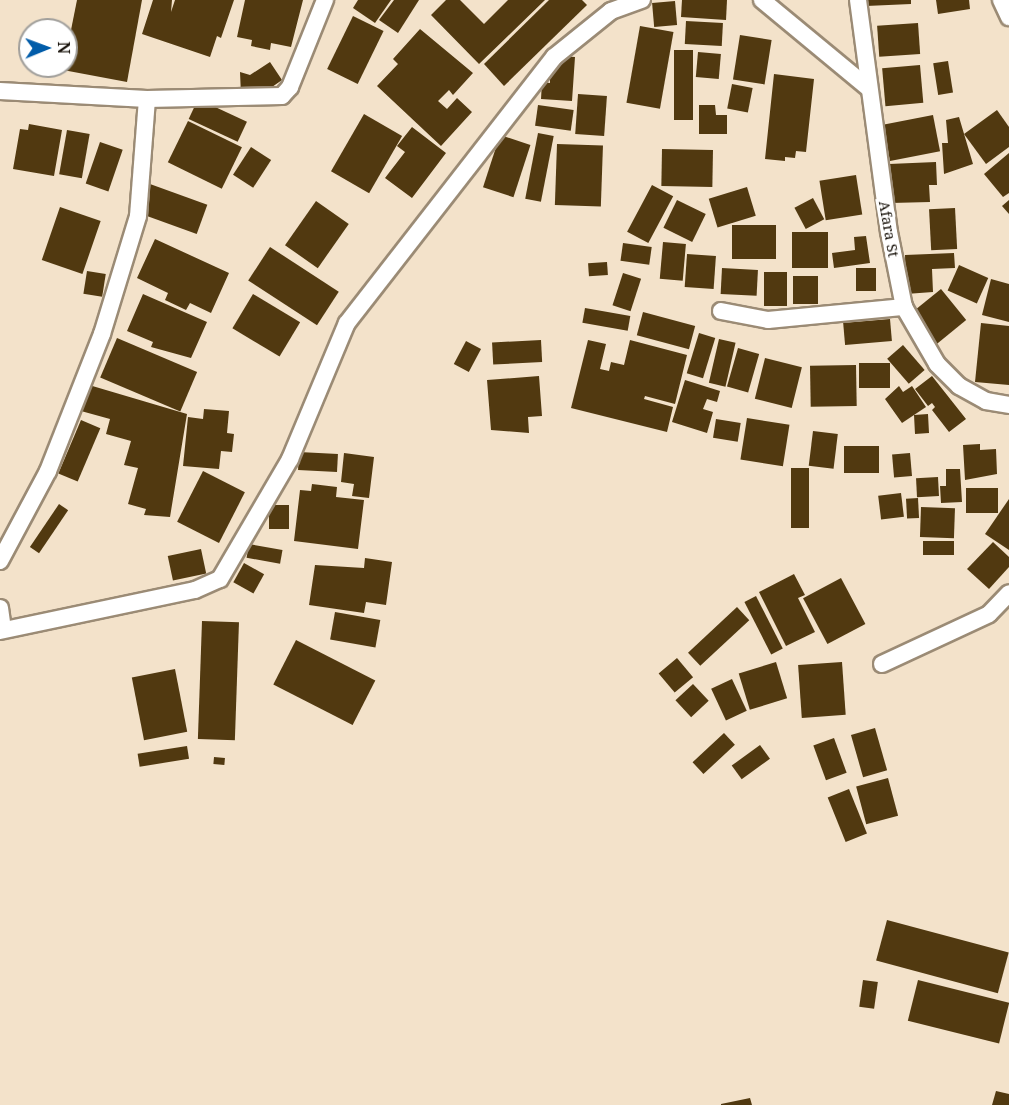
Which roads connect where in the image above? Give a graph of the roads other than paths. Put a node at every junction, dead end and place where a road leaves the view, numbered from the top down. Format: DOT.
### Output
graph roads {
  1 [pos="325,0"];
  2 [pos="642,0"];
  3 [pos="762,0"];
  4 [pos="858,0"];
  5 [pos="1001,0"];
  6 [pos="1009,17"];
  7 [pos="867,87"];
  8 [pos="0,91"];
  9 [pos="147,99"];
  10 [pos="904,307"];
  11 [pos="721,312"];
  12 [pos="1009,405"];
  13 [pos="0,561"];
  14 [pos="1009,593"];
  15 [pos="0,608"];
  16 [pos="2,630"];
  17 [pos="882,664"];
  1 -- 9 [label="street"];
  2 -- 16 [label="street"];
  3 -- 7 [label="street"];
  4 -- 7 [label="street, Afara St"];
  5 -- 6 [label="street"];
  7 -- 10 [label="street, Afara St"];
  8 -- 9 [label="street"];
  9 -- 13 [label="street"];
  10 -- 11 [label="street"];
  10 -- 12 [label="street, Afara St"];
  14 -- 17 [label="street"];
  15 -- 16 [label="street"];
}
